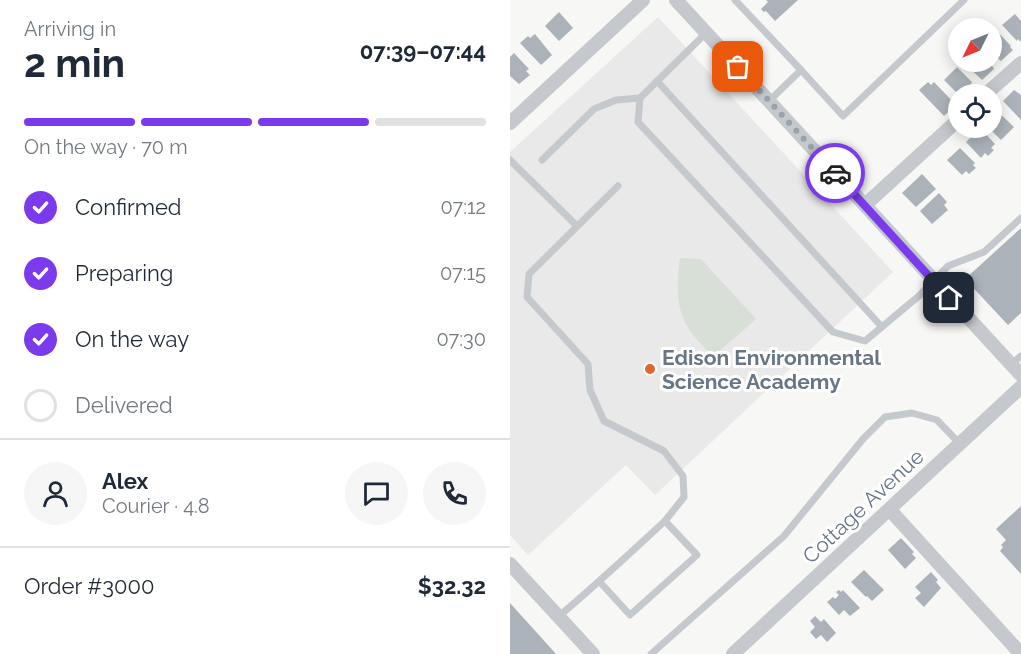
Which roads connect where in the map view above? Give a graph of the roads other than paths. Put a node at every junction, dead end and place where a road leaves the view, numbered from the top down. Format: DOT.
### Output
graph roads {
  1 [pos="643,0"];
  2 [pos="676,0"];
  3 [pos="735,0"];
  4 [pos="964,0"];
  5 [pos="706,33"];
  6 [pos="1021,63"];
  7 [pos="801,70"];
  8 [pos="657,81"];
  9 [pos="997,84"];
  10 [pos="640,98"];
  11 [pos="769,101"];
  12 [pos="510,123"];
  13 [pos="948,129"];
  14 [pos="510,160"];
  15 [pos="542,160"];
  16 [pos="618,186"];
  17 [pos="865,205"];
  18 [pos="1021,218"];
  19 [pos="577,226"];
  20 [pos="934,282"];
  21 [pos="882,327"];
  22 [pos="1016,360"];
  23 [pos="1021,375"];
  24 [pos="1021,387"];
  25 [pos="960,444"];
  26 [pos="890,510"];
  27 [pos="665,521"];
  28 [pos="510,564"];
  29 [pos="599,581"];
  30 [pos="559,616"];
  31 [pos="593,654"];
  32 [pos="651,654"];
  33 [pos="732,654"];
  34 [pos="1021,654"];
  1 -- 12 [label="street"];
  2 -- 5 [label="street"];
  3 -- 7 [label="lane"];
  4 -- 7 [label="lane"];
  5 -- 8 [label="lane"];
  5 -- 11 [label="street"];
  6 -- 9 [label="street"];
  7 -- 11 [label="lane"];
  8 -- 10 [label="lane"];
  8 -- 21 [label="lane"];
  10 -- 15 [label="lane"];
  10 -- 21 [label="lane"];
  11 -- 17 [label="street"];
  13 -- 17 [label="street"];
  14 -- 19 [label="lane"];
  16 -- 19 [label="lane"];
  17 -- 20 [label="street"];
  18 -- 20 [label="lane"];
  19 -- 27 [label="lane"];
  20 -- 21 [label="lane"];
  20 -- 22 [label="street"];
  22 -- 23 [label="street"];
  24 -- 25 [label="street, Cottage Avenue"];
  25 -- 26 [label="street, Cottage Avenue"];
  25 -- 32 [label="lane"];
  26 -- 33 [label="street, Cottage Avenue"];
  26 -- 34 [label="street"];
  27 -- 29 [label="lane"];
  27 -- 29 [label="lane"];
  28 -- 30 [label="street"];
  29 -- 30 [label="lane"];
  30 -- 31 [label="street"];
}
